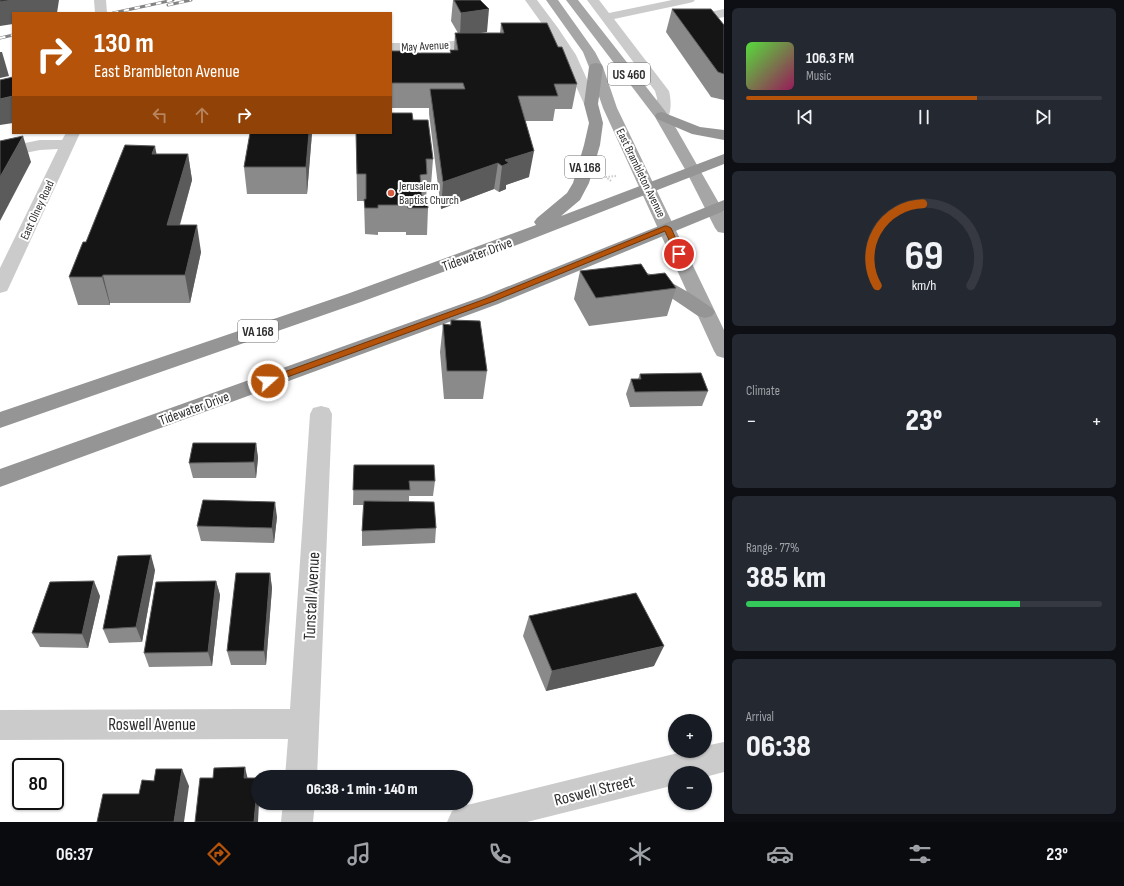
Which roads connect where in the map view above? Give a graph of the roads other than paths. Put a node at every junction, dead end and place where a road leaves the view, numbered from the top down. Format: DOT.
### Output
graph roads {
  1 [pos="100,0"];
  2 [pos="531,0"];
  3 [pos="552,0"];
  4 [pos="572,0"];
  5 [pos="593,0"];
  6 [pos="684,1"];
  7 [pos="100,12"];
  8 [pos="724,13"];
  9 [pos="709,16"];
  10 [pos="607,18"];
  11 [pos="724,24"];
  12 [pos="554,31"];
  13 [pos="538,33"];
  14 [pos="492,40"];
  15 [pos="392,48"];
  16 [pos="596,67"];
  17 [pos="591,104"];
  18 [pos="662,116"];
  19 [pos="724,135"];
  20 [pos="70,139"];
  21 [pos="0,153"];
  22 [pos="724,159"];
  23 [pos="694,171"];
  24 [pos="649,188"];
  25 [pos="719,208"];
  26 [pos="667,228"];
  27 [pos="724,228"];
  28 [pos="516,239"];
  29 [pos="633,276"];
  30 [pos="591,278"];
  31 [pos="0,286"];
  32 [pos="491,300"];
  33 [pos="705,312"];
  34 [pos="724,351"];
  35 [pos="321,414"];
  36 [pos="0,420"];
  37 [pos="0,478"];
  38 [pos="0,724"];
  39 [pos="305,724"];
  40 [pos="724,757"];
  41 [pos="302,770"];
  42 [pos="298,810"];
  43 [pos="297,822"];
  44 [pos="464,822"];
  1 -- 7 [label="street"];
  2 -- 12 [label="street"];
  3 -- 16 [label="main road, East Brambleton Avenue / US 460"];
  4 -- 18 [label="main road, US 460"];
  5 -- 10 [label="street"];
  6 -- 9 [label="street"];
  6 -- 10 [label="street"];
  8 -- 9 [label="street"];
  9 -- 11 [label="street"];
  10 -- 18 [label="street"];
  12 -- 13 [label="street"];
  12 -- 17 [label="street"];
  14 -- 15 [label="street, May Avenue"];
  16 -- 17 [label="highway, VA 168"];
  16 -- 24 [label="main road, East Brambleton Avenue / US 460"];
  17 -- 28 [label="highway, VA 168"];
  18 -- 19 [label="highway"];
  18 -- 23 [label="main road, US 460"];
  20 -- 21 [label="street"];
  20 -- 31 [label="street, East Olney Road"];
  22 -- 23 [label="highway, Tidewater Drive"];
  23 -- 24 [label="highway, Tidewater Drive"];
  23 -- 25 [label="main road, US 460"];
  24 -- 26 [label="main road, East Brambleton Avenue / US 460"];
  24 -- 28 [label="highway, Tidewater Drive"];
  25 -- 26 [label="highway, Tidewater Drive"];
  25 -- 27 [label="main road, US 460"];
  26 -- 32 [label="highway, Tidewater Drive"];
  26 -- 33 [label="main road, East Brambleton Avenue / US 460"];
  28 -- 36 [label="highway, Tidewater Drive / VA 168"];
  29 -- 33 [label="highway"];
  30 -- 32 [label="highway"];
  32 -- 37 [label="highway, Tidewater Drive"];
  33 -- 34 [label="main road, East Brambleton Avenue / US 460"];
  35 -- 39 [label="street, Tunstall Avenue"];
  38 -- 39 [label="street, Roswell Avenue"];
  39 -- 41 [label="street, Tunstall Avenue"];
  40 -- 44 [label="street, Roswell Street"];
  42 -- 43 [label="street"];
}
